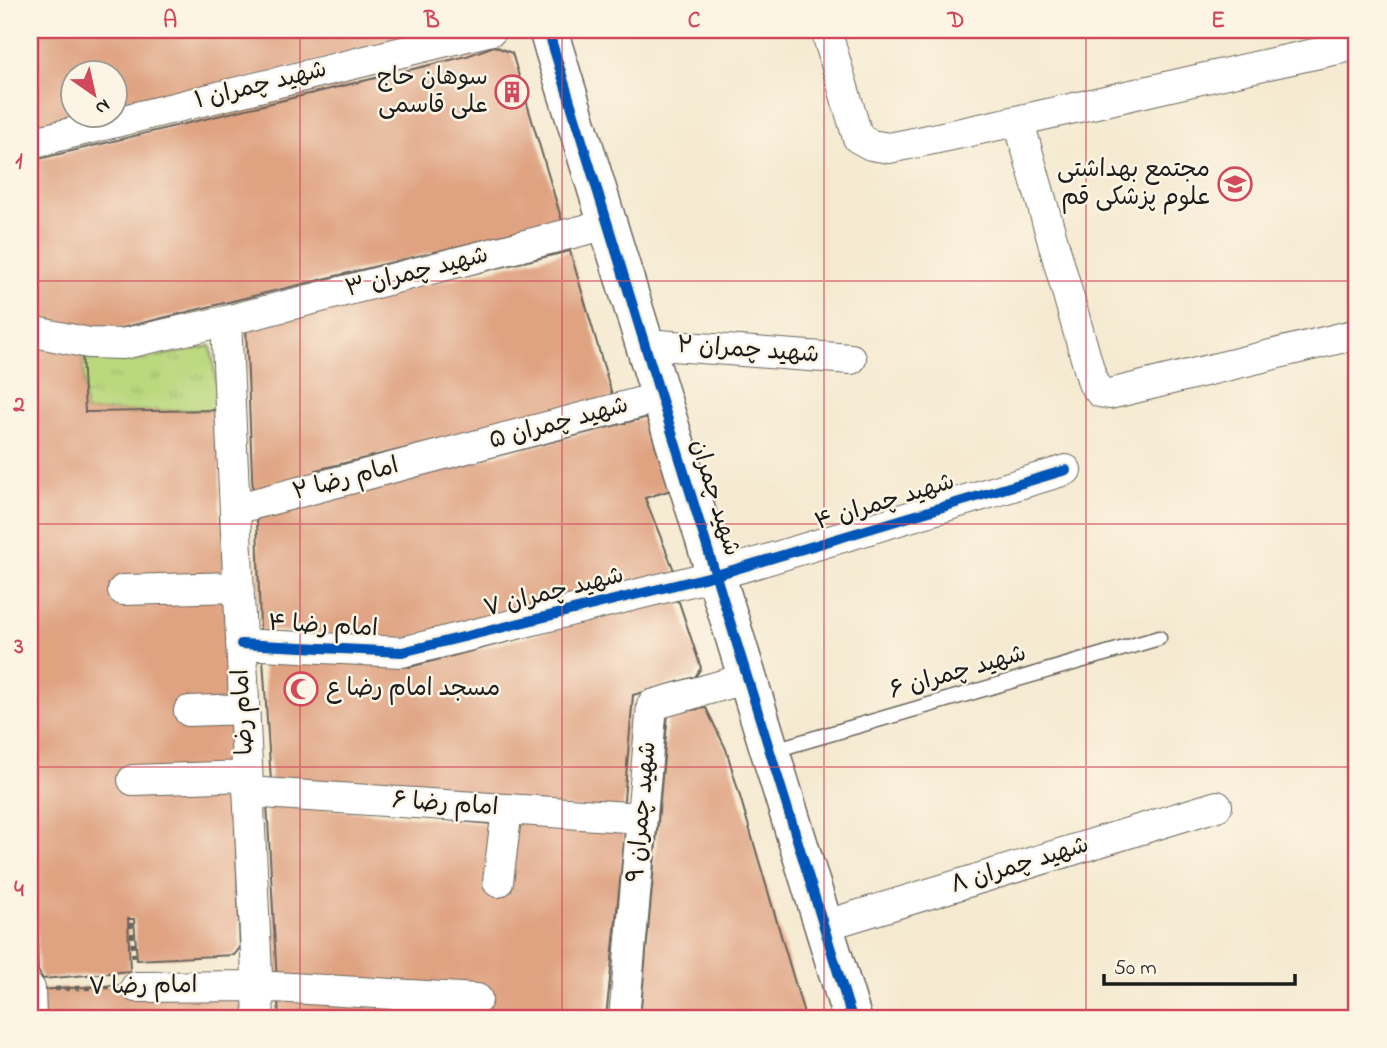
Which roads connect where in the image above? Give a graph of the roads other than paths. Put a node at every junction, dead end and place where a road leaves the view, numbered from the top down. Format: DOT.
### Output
graph roads {
  1 [pos="492,30"];
  2 [pos="548,30"];
  3 [pos="826,30"];
  4 [pos="1357,45"];
  5 [pos="1019,122"];
  6 [pos="30,143"];
  7 [pos="608,224"];
  8 [pos="226,321"];
  9 [pos="30,331"];
  10 [pos="1357,334"];
  11 [pos="645,344"];
  12 [pos="851,359"];
  13 [pos="661,397"];
  14 [pos="458,450"];
  15 [pos="1066,470"];
  16 [pos="235,509"];
  17 [pos="716,575"];
  18 [pos="238,587"];
  19 [pos="123,590"];
  20 [pos="1159,638"];
  21 [pos="241,644"];
  22 [pos="402,652"];
  23 [pos="748,678"];
  24 [pos="244,709"];
  25 [pos="189,711"];
  26 [pos="770,752"];
  27 [pos="133,780"];
  28 [pos="248,784"];
  29 [pos="1217,806"];
  30 [pos="507,809"];
  31 [pos="642,818"];
  32 [pos="498,882"];
  33 [pos="823,926"];
  34 [pos="257,986"];
  35 [pos="136,987"];
  36 [pos="30,989"];
  37 [pos="477,999"];
  38 [pos="31,1018"];
  39 [pos="259,1018"];
  40 [pos="624,1018"];
  41 [pos="852,1018"];
  1 -- 6 [label="street, شهید چمران ۱"];
  2 -- 7 [label="street, شهید چمران"];
  3 -- 5 [label="street"];
  4 -- 5 [label="street"];
  5 -- 10 [label="street"];
  7 -- 8 [label="street, شهید چمران ۳"];
  7 -- 11 [label="street, شهید چمران"];
  8 -- 9 [label="street, شهید چمران ۳"];
  8 -- 16 [label="street, امام رضا"];
  11 -- 12 [label="street, شهید چمران ۲"];
  11 -- 13 [label="street, شهید چمران"];
  13 -- 14 [label="street, شهید چمران ۵"];
  13 -- 17 [label="street, شهید چمران"];
  14 -- 16 [label="street, امام رضا ۲"];
  15 -- 17 [label="street, شهید چمران ۴"];
  16 -- 18 [label="street, امام رضا"];
  17 -- 22 [label="street, شهید چمران ۷"];
  17 -- 23 [label="street, شهید چمران"];
  18 -- 19 [label="street"];
  18 -- 21 [label="street, امام رضا"];
  20 -- 26 [label="lane, شهید چمران ۶"];
  21 -- 22 [label="street, امام رضا ۴"];
  21 -- 24 [label="street, امام رضا"];
  23 -- 26 [label="street, شهید چمران"];
  23 -- 31 [label="street, شهید چمران ۹"];
  24 -- 25 [label="street"];
  24 -- 28 [label="street, امام رضا"];
  26 -- 33 [label="street, شهید چمران"];
  27 -- 28 [label="street, امام رضا ۶"];
  28 -- 30 [label="street, امام رضا ۶"];
  28 -- 34 [label="street, امام رضا"];
  29 -- 33 [label="street, شهید چمران ۸"];
  30 -- 31 [label="street, امام رضا ۶"];
  30 -- 32 [label="street"];
  31 -- 40 [label="street, شهید چمران ۹"];
  33 -- 41 [label="street, شهید چمران"];
  34 -- 35 [label="street, امام رضا ۷"];
  34 -- 37 [label="street, امام رضا ۷"];
  34 -- 39 [label="street, امام رضا"];
  36 -- 38 [label="street"];
}
